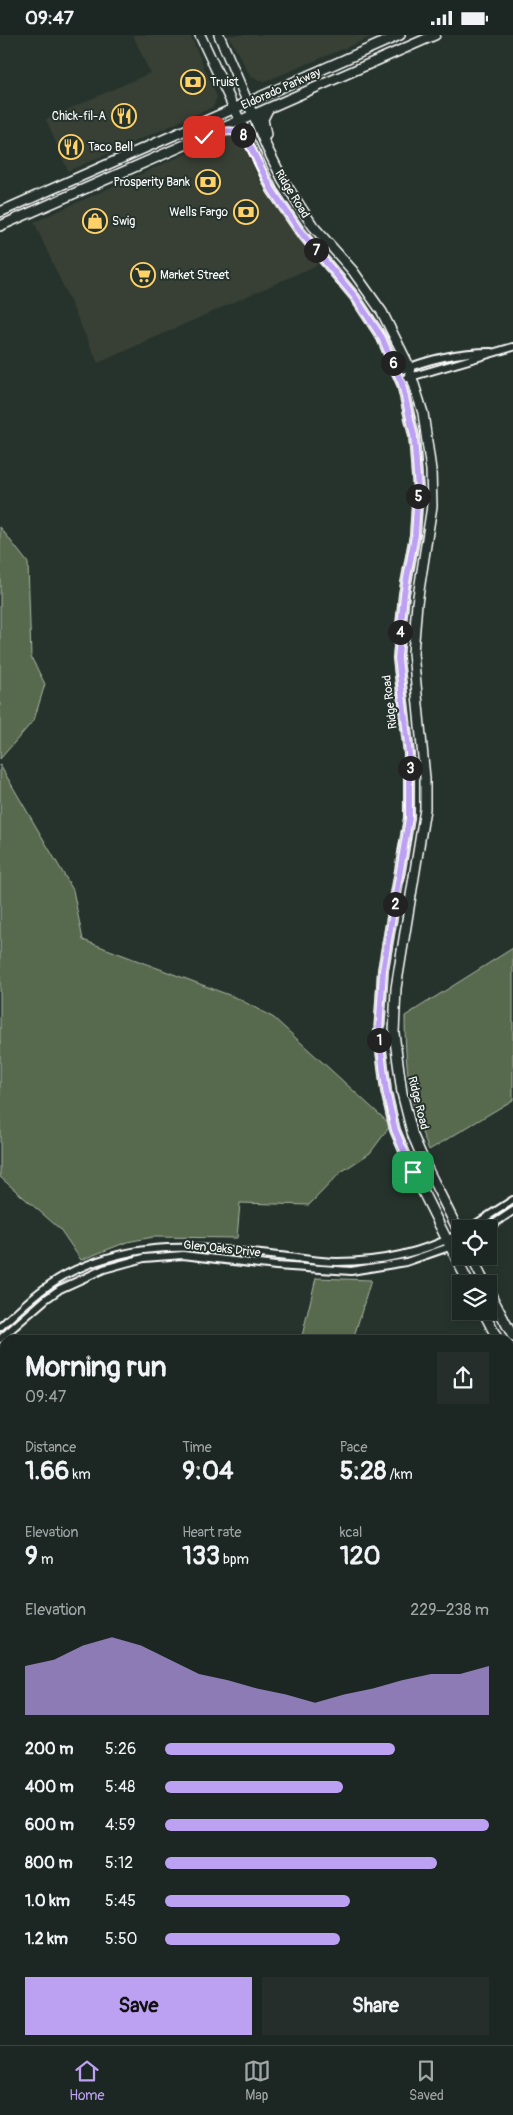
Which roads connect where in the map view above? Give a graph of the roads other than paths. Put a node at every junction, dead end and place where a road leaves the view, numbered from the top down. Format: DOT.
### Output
graph roads {
  1 [pos="200,35"];
  2 [pos="219,35"];
  3 [pos="400,35"];
  4 [pos="435,35"];
  5 [pos="288,84"];
  6 [pos="242,89"];
  7 [pos="248,102"];
  8 [pos="268,109"];
  9 [pos="229,111"];
  10 [pos="254,116"];
  11 [pos="239,122"];
  12 [pos="204,137"];
  13 [pos="246,138"];
  14 [pos="272,157"];
  15 [pos="85,175"];
  16 [pos="90,187"];
  17 [pos="0,211"];
  18 [pos="0,226"];
  19 [pos="513,347"];
  20 [pos="497,352"];
  21 [pos="409,367"];
  22 [pos="399,376"];
  23 [pos="412,377"];
  24 [pos="426,1166"];
  25 [pos="413,1172"];
  26 [pos="513,1200"];
  27 [pos="513,1211"];
  28 [pos="454,1220"];
  29 [pos="484,1220"];
  30 [pos="497,1222"];
  31 [pos="452,1242"];
  32 [pos="449,1244"];
  33 [pos="328,1265"];
  34 [pos="464,1275"];
  35 [pos="497,1306"];
  36 [pos="488,1320"];
  37 [pos="0,1327"];
  38 [pos="4,1335"];
  39 [pos="495,1335"];
  40 [pos="512,1335"];
  1 -- 9 [label="main road, Ridge Road"];
  2 -- 6 [label="main road, Ridge Road"];
  3 -- 5 [label="main road, Eldorado Parkway"];
  4 -- 8 [label="main road, Eldorado Parkway"];
  5 -- 6 [label="main road"];
  5 -- 7 [label="main road, Eldorado Parkway"];
  6 -- 7 [label="main road, Ridge Road"];
  7 -- 9 [label="main road, Eldorado Parkway"];
  7 -- 10 [label="main road, Ridge Road"];
  8 -- 10 [label="main road, Eldorado Parkway"];
  8 -- 14 [label="main road"];
  9 -- 11 [label="main road, Ridge Road"];
  9 -- 15 [label="main road, Eldorado Parkway"];
  10 -- 11 [label="main road, Eldorado Parkway"];
  10 -- 14 [label="main road, Ridge Road"];
  11 -- 12 [label="main road, Eldorado Parkway"];
  11 -- 13 [label="main road, Ridge Road"];
  12 -- 13 [label="main road"];
  12 -- 16 [label="main road, Eldorado Parkway"];
  13 -- 22 [label="main road, Ridge Road"];
  14 -- 21 [label="main road, Ridge Road"];
  15 -- 16 [label="main road"];
  15 -- 17 [label="main road, Eldorado Parkway"];
  16 -- 18 [label="main road, Eldorado Parkway"];
  19 -- 20 [label="street"];
  20 -- 21 [label="street"];
  20 -- 23 [label="street"];
  21 -- 22 [label="street"];
  21 -- 23 [label="main road, Ridge Road"];
  22 -- 23 [label="street"];
  22 -- 25 [label="main road, Ridge Road"];
  23 -- 24 [label="main road, Ridge Road"];
  24 -- 25 [label="main road"];
  24 -- 28 [label="main road, Ridge Road"];
  25 -- 32 [label="main road, Ridge Road"];
  26 -- 29 [label="street, Glen Oaks Drive"];
  27 -- 30 [label="street"];
  31 -- 32 [label="street, Glen Oaks Drive"];
  32 -- 33 [label="street, Glen Oaks Drive"];
  32 -- 34 [label="main road, Ridge Road"];
  33 -- 37 [label="street, Glen Oaks Drive"];
  33 -- 38 [label="street, Glen Oaks Drive"];
  35 -- 40 [label="main road"];
  36 -- 39 [label="main road"];
}
